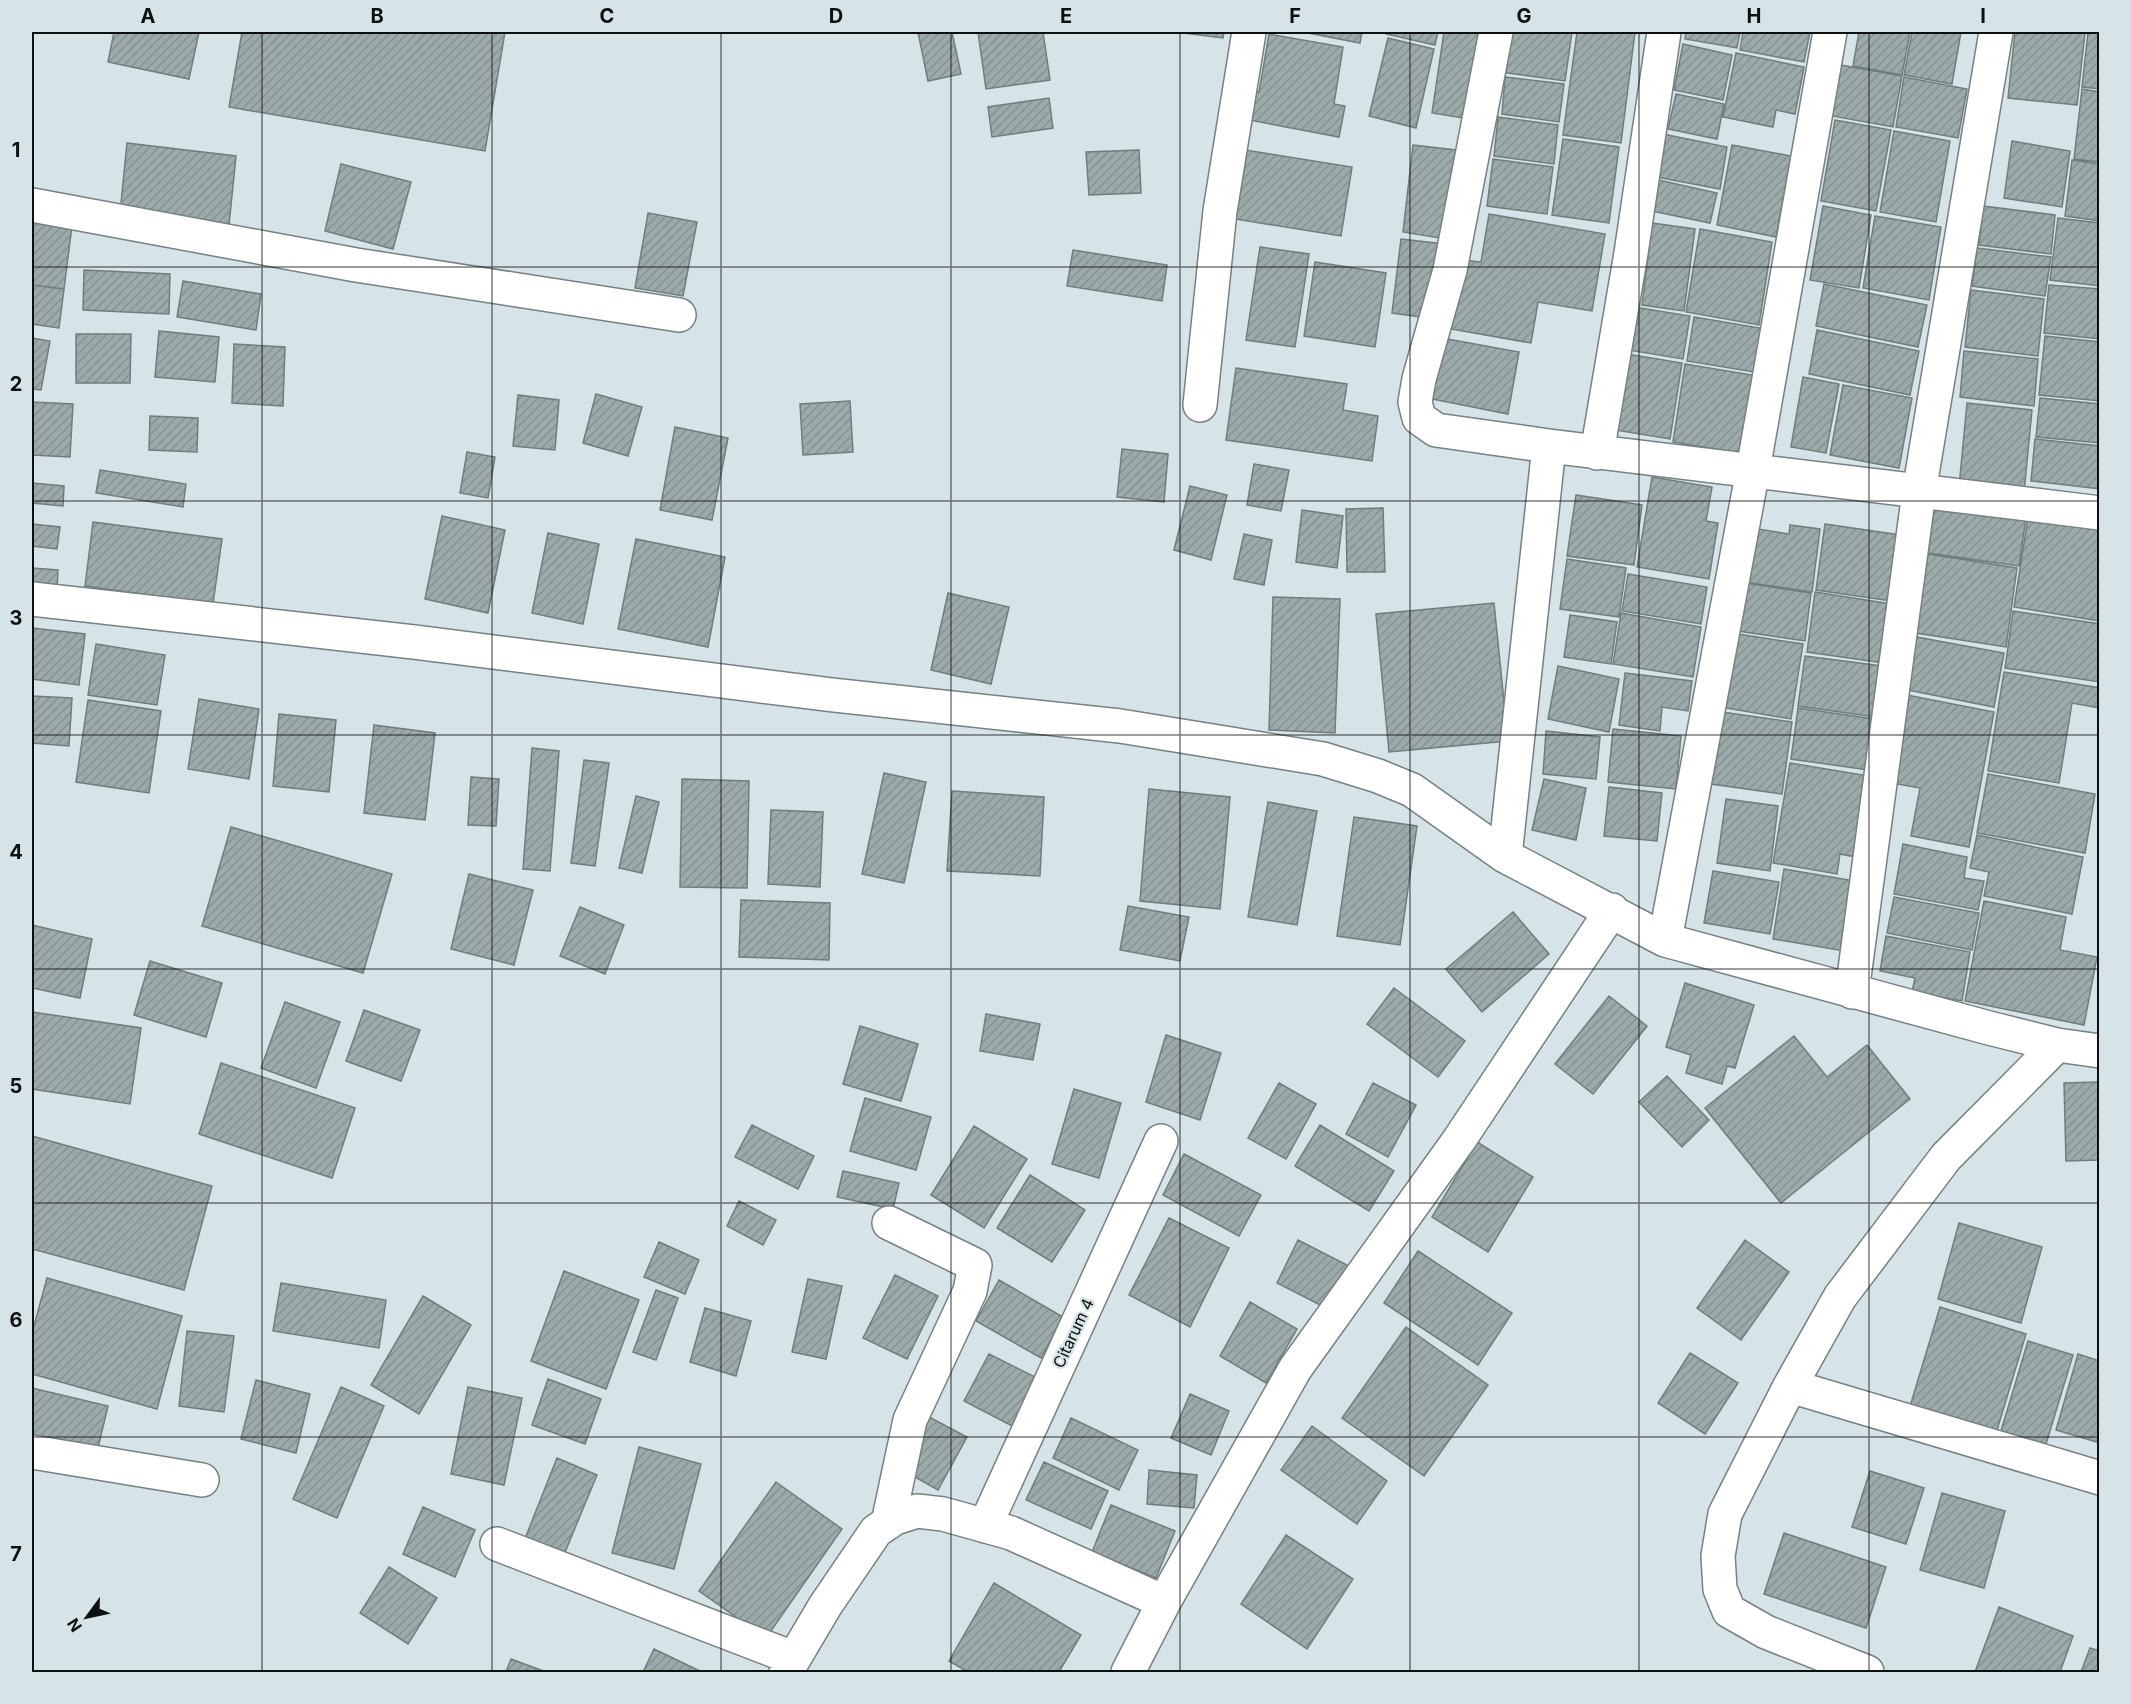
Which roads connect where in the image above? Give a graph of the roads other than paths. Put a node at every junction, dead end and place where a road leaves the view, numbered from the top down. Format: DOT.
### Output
graph roads {
  1 [pos="1249,32"];
  2 [pos="1496,32"];
  3 [pos="1664,32"];
  4 [pos="1830,32"];
  5 [pos="1996,32"];
  6 [pos="32,205"];
  7 [pos="679,315"];
  8 [pos="1200,405"];
  9 [pos="1549,446"];
  10 [pos="1597,453"];
  11 [pos="1753,470"];
  12 [pos="1919,492"];
  13 [pos="2100,513"];
  14 [pos="32,599"];
  15 [pos="1505,856"];
  16 [pos="1612,910"];
  17 [pos="1665,940"];
  18 [pos="1852,992"];
  19 [pos="2057,1045"];
  20 [pos="2100,1051"];
  21 [pos="1161,1141"];
  22 [pos="889,1223"];
  23 [pos="1790,1386"];
  24 [pos="32,1452"];
  25 [pos="2100,1478"];
  26 [pos="202,1480"];
  27 [pos="888,1523"];
  28 [pos="985,1526"];
  29 [pos="497,1544"];
  30 [pos="1164,1602"];
  31 [pos="789,1665"];
  32 [pos="1128,1672"];
  33 [pos="1867,1672"];
  1 -- 8 [label="street"];
  2 -- 9 [label="street"];
  3 -- 10 [label="street"];
  4 -- 11 [label="street"];
  5 -- 12 [label="street"];
  6 -- 7 [label="street"];
  9 -- 10 [label="street"];
  9 -- 15 [label="street"];
  10 -- 11 [label="street"];
  11 -- 12 [label="street"];
  11 -- 17 [label="street"];
  12 -- 13 [label="street"];
  12 -- 18 [label="street"];
  14 -- 15 [label="street"];
  15 -- 16 [label="street"];
  16 -- 17 [label="street"];
  16 -- 30 [label="street"];
  17 -- 18 [label="street"];
  18 -- 19 [label="street"];
  19 -- 20 [label="street"];
  19 -- 23 [label="street"];
  21 -- 28 [label="street, Citarum 4"];
  22 -- 27 [label="street"];
  23 -- 25 [label="street"];
  23 -- 33 [label="street"];
  24 -- 26 [label="street"];
  27 -- 28 [label="street"];
  27 -- 31 [label="street"];
  28 -- 30 [label="street"];
  29 -- 31 [label="street"];
  30 -- 32 [label="street"];
}
